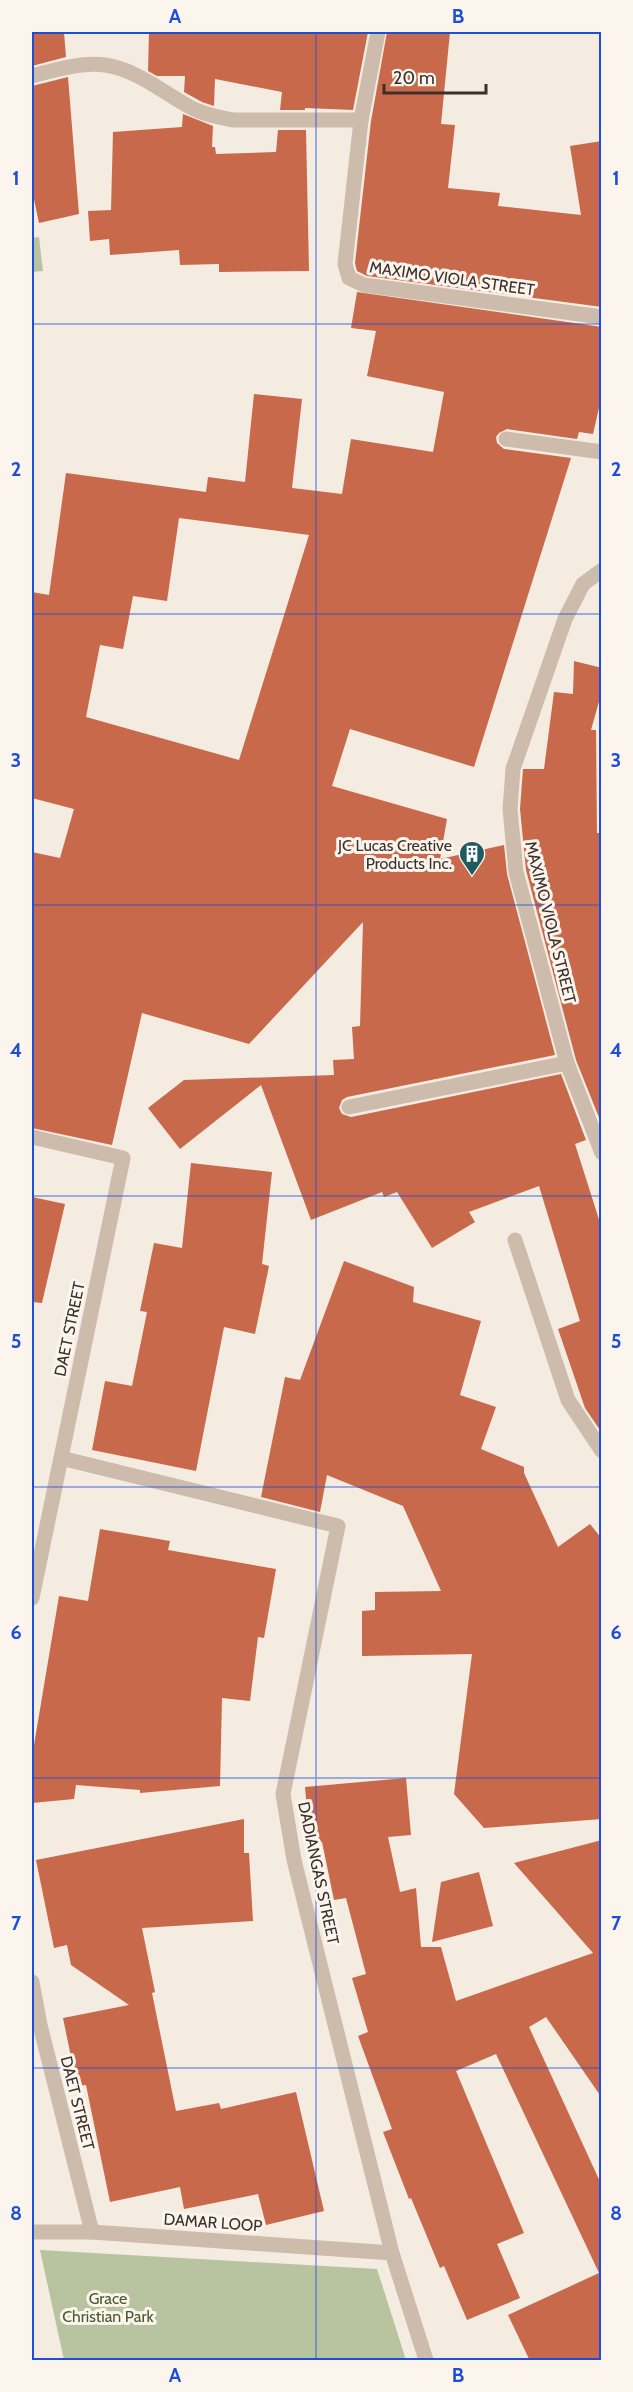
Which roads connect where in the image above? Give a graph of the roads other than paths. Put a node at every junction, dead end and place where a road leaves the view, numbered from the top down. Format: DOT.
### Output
graph roads {
  1 [pos="378,32"];
  2 [pos="32,76"];
  3 [pos="361,120"];
  4 [pos="602,317"];
  5 [pos="506,439"];
  6 [pos="602,453"];
  7 [pos="602,570"];
  8 [pos="567,1063"];
  9 [pos="349,1107"];
  10 [pos="32,1137"];
  11 [pos="602,1153"];
  12 [pos="515,1240"];
  13 [pos="602,1451"];
  14 [pos="61,1458"];
  15 [pos="32,1598"];
  16 [pos="32,1982"];
  17 [pos="32,2232"];
  18 [pos="92,2232"];
  19 [pos="392,2253"];
  20 [pos="426,2361"];
  1 -- 3 [label="street, MAXIMO VIOLA STREET"];
  2 -- 3 [label="street"];
  3 -- 4 [label="street, MAXIMO VIOLA STREET"];
  5 -- 6 [label="street"];
  7 -- 8 [label="street, MAXIMO VIOLA STREET"];
  8 -- 9 [label="street"];
  8 -- 11 [label="street, MAXIMO VIOLA STREET"];
  10 -- 14 [label="street, DAET STREET"];
  12 -- 13 [label="street"];
  14 -- 15 [label="street, DAET STREET"];
  14 -- 19 [label="street, DADIANGAS STREET"];
  16 -- 18 [label="street, DAET STREET"];
  17 -- 18 [label="street, DAMAR LOOP"];
  18 -- 19 [label="street, DAMAR LOOP"];
  19 -- 20 [label="street, DADIANGAS STREET"];
}
